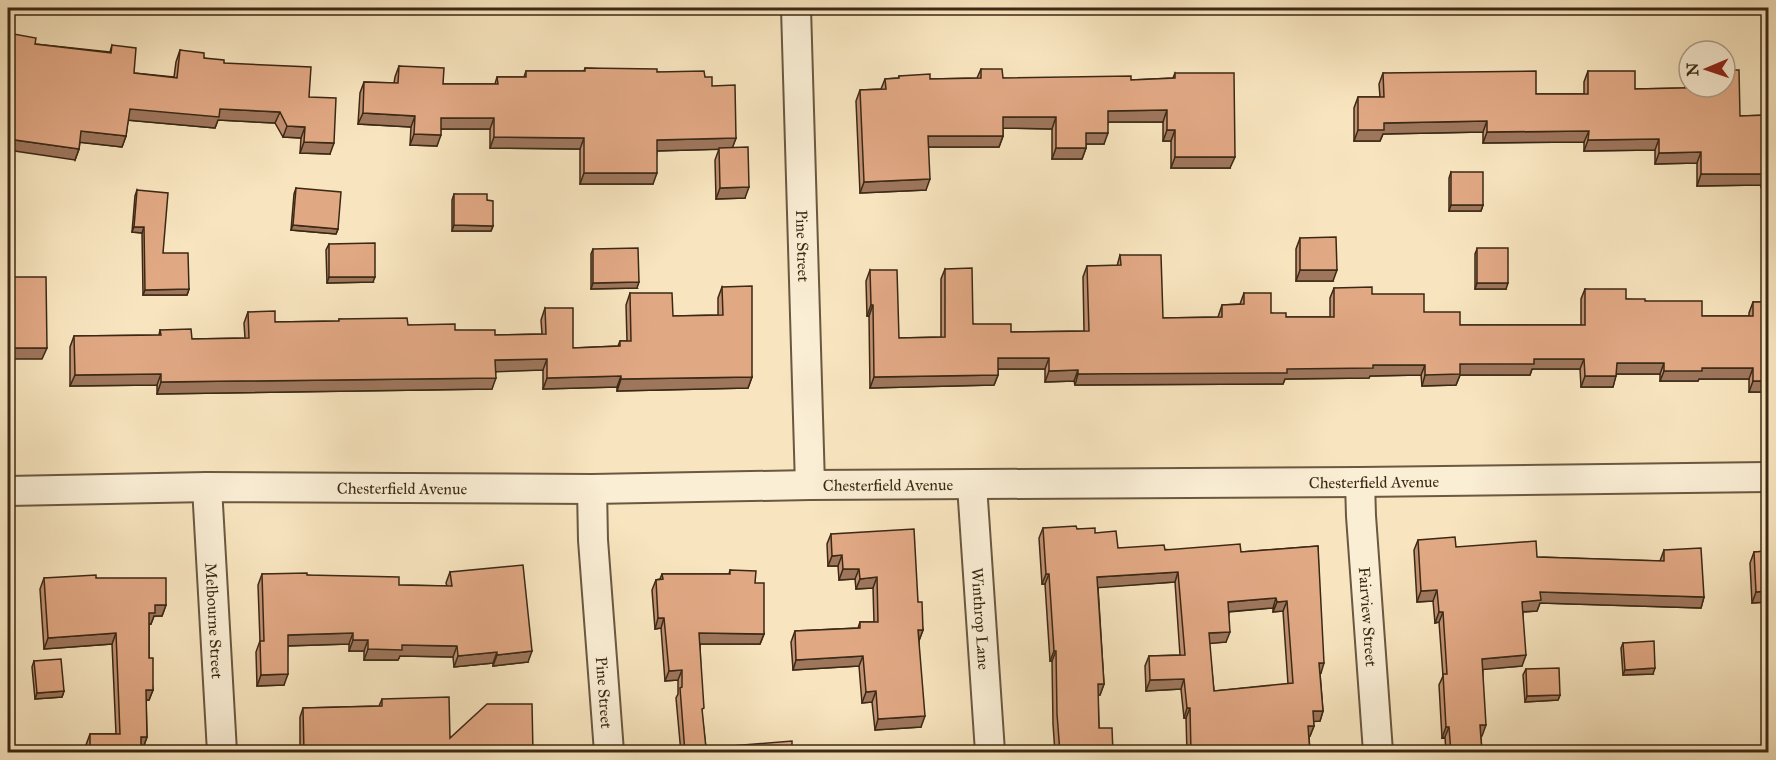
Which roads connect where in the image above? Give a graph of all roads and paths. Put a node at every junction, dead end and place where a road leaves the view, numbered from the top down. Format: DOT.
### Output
graph roads {
  1 [pos="796,8"];
  2 [pos="1768,477"];
  3 [pos="1360,482"];
  4 [pos="810,485"];
  5 [pos="972,485"];
  6 [pos="207,487"];
  7 [pos="592,489"];
  8 [pos="8,490"];
  9 [pos="222,753"];
  10 [pos="609,753"];
  11 [pos="990,753"];
  12 [pos="1378,753"];
  1 -- 4 [label="street, Pine Street"];
  2 -- 3 [label="street, Chesterfield Avenue"];
  3 -- 5 [label="street, Chesterfield Avenue"];
  3 -- 12 [label="street, Fairview Street"];
  4 -- 5 [label="street, Chesterfield Avenue"];
  4 -- 7 [label="street, Chesterfield Avenue"];
  5 -- 11 [label="street, Winthrop Lane"];
  6 -- 7 [label="street, Chesterfield Avenue"];
  6 -- 8 [label="street, Chesterfield Avenue"];
  6 -- 9 [label="street, Melbourne Street"];
  7 -- 10 [label="street, Pine Street"];
}
